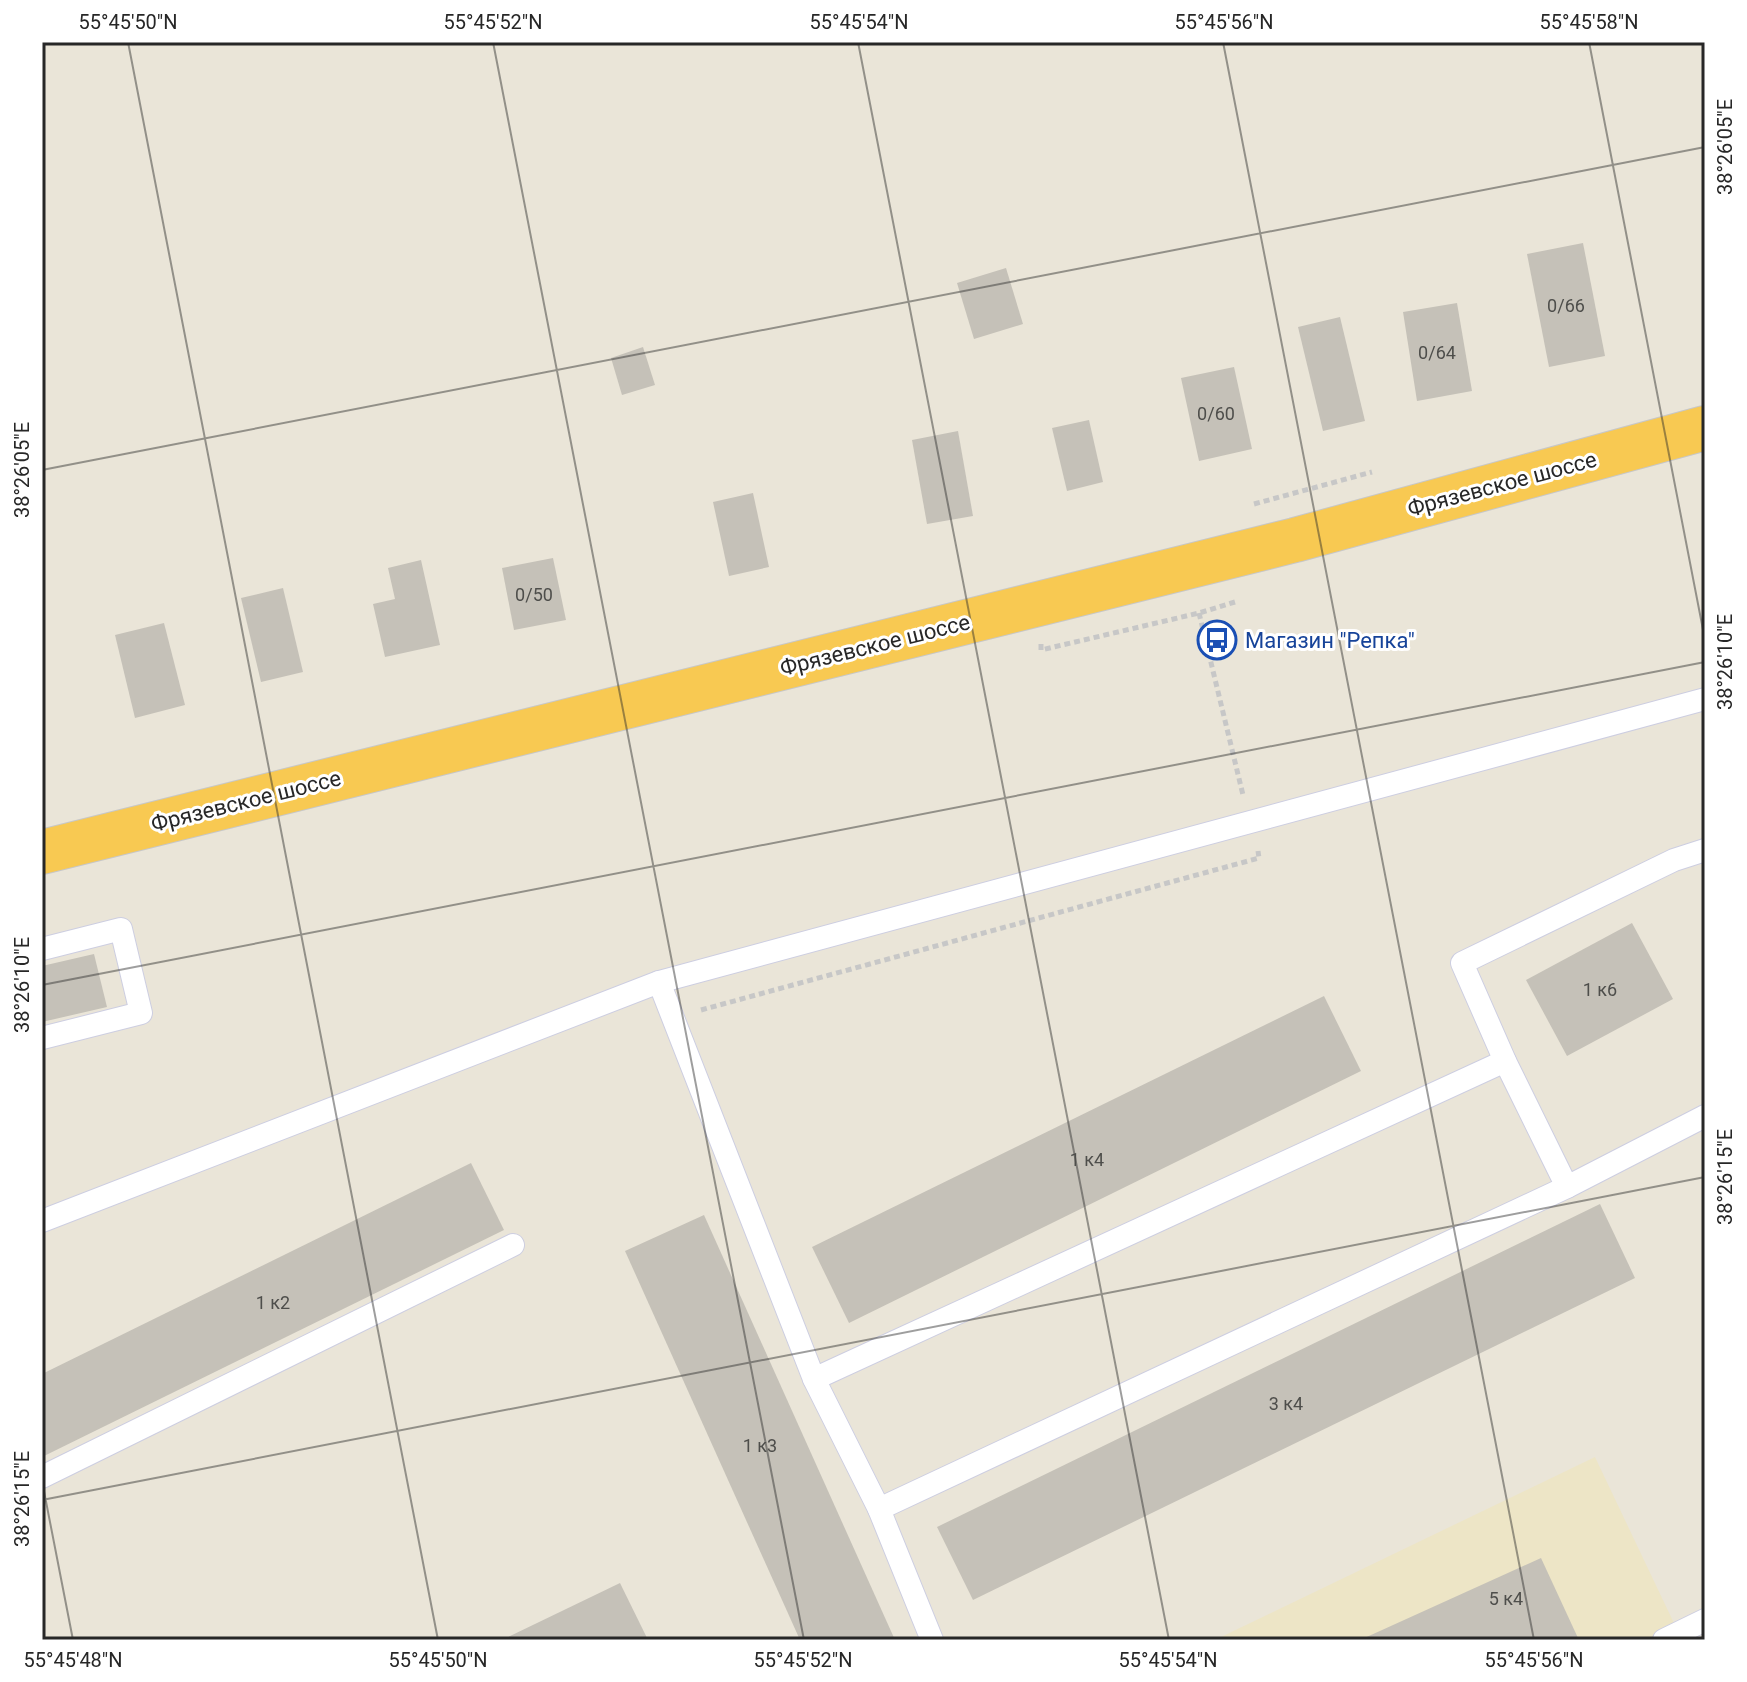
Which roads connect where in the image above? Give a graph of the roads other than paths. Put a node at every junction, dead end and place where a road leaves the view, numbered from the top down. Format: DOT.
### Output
graph roads {
  1 [pos="1705,428"];
  2 [pos="1705,699"];
  3 [pos="1705,850"];
  4 [pos="42,852"];
  5 [pos="42,949"];
  6 [pos="659,982"];
  7 [pos="42,1038"];
  8 [pos="1505,1061"];
  9 [pos="1705,1116"];
  10 [pos="1567,1187"];
  11 [pos="42,1221"];
  12 [pos="513,1245"];
  13 [pos="814,1379"];
  14 [pos="42,1477"];
  15 [pos="879,1509"];
  16 [pos="1705,1620"];
  17 [pos="932,1640"];
  18 [pos="1664,1640"];
  1 -- 4 [label="highway, Фрязевское шоссе"];
  2 -- 6 [label="lane"];
  3 -- 8 [label="lane"];
  5 -- 7 [label="lane"];
  6 -- 11 [label="lane"];
  6 -- 13 [label="lane"];
  8 -- 10 [label="lane"];
  8 -- 13 [label="lane"];
  9 -- 10 [label="lane"];
  10 -- 15 [label="lane"];
  12 -- 14 [label="lane"];
  13 -- 15 [label="lane"];
  15 -- 17 [label="lane"];
  16 -- 18 [label="lane"];
}
